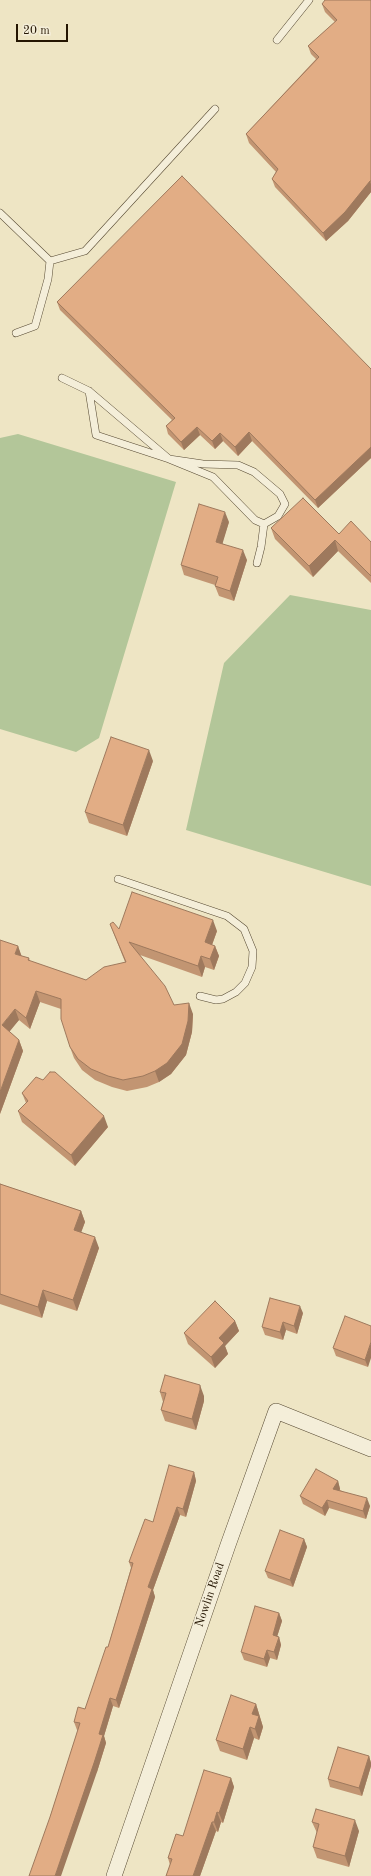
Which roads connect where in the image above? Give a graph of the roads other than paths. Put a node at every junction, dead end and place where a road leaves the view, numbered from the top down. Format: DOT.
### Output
graph roads {
  1 [pos="309,0"];
  2 [pos="277,40"];
  3 [pos="215,108"];
  4 [pos="0,213"];
  5 [pos="50,261"];
  6 [pos="16,333"];
  7 [pos="62,378"];
  8 [pos="89,391"];
  9 [pos="169,459"];
  10 [pos="264,524"];
  11 [pos="257,563"];
  12 [pos="118,879"];
  13 [pos="200,996"];
  14 [pos="371,1449"];
  15 [pos="114,1876"];
  1 -- 2 [label="lane"];
  3 -- 5 [label="lane"];
  4 -- 5 [label="lane"];
  5 -- 6 [label="lane"];
  7 -- 8 [label="lane"];
  8 -- 9 [label="lane"];
  8 -- 9 [label="lane"];
  9 -- 10 [label="lane"];
  9 -- 10 [label="lane"];
  10 -- 11 [label="lane"];
  12 -- 13 [label="lane"];
  14 -- 15 [label="street, Nowlin Road"];
}
